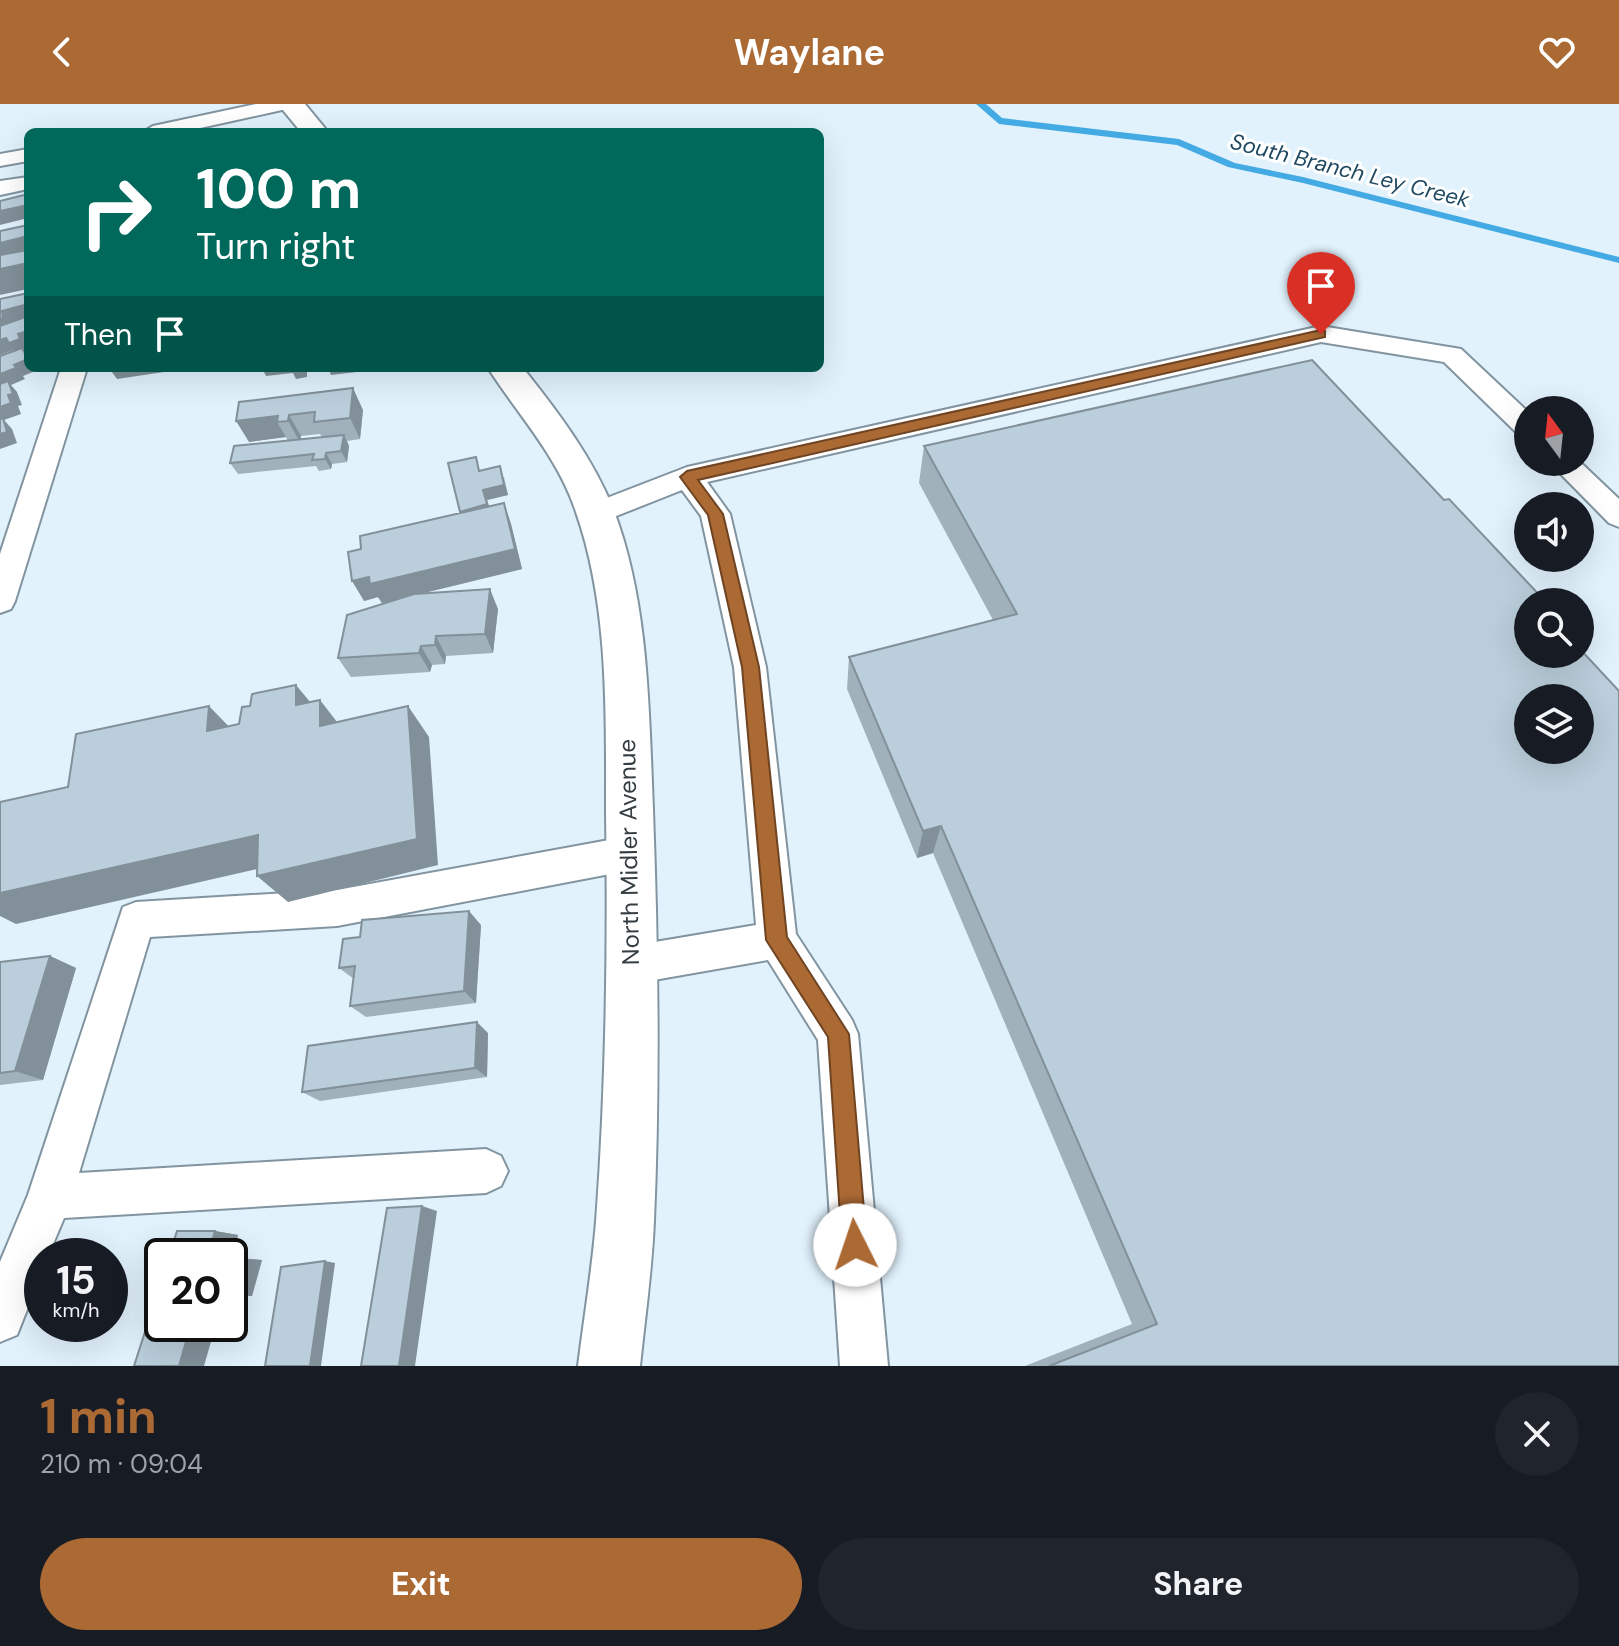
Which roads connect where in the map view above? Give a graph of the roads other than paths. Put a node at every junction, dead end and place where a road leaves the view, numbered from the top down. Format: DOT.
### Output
graph roads {
  1 [pos="284,104"];
  2 [pos="291,104"];
  3 [pos="193,114"];
  4 [pos="162,128"];
  5 [pos="312,128"];
  6 [pos="24,156"];
  7 [pos="0,160"];
  8 [pos="24,184"];
  9 [pos="0,188"];
  10 [pos="73,372"];
  11 [pos="508,372"];
  12 [pos="1514,415"];
  13 [pos="1578,476"];
  14 [pos="687,477"];
  15 [pos="596,513"];
  16 [pos="1619,516"];
  17 [pos="0,601"];
  18 [pos="631,853"];
  19 [pos="777,940"];
  20 [pos="631,965"];
  21 [pos="486,1171"];
  22 [pos="50,1197"];
  23 [pos="0,1318"];
  24 [pos="609,1366"];
  25 [pos="864,1366"];
  1 -- 3 [label="lane"];
  2 -- 5 [label="street"];
  3 -- 4 [label="lane"];
  6 -- 7 [label="lane"];
  8 -- 9 [label="lane"];
  10 -- 17 [label="lane"];
  11 -- 15 [label="street, North Midler Avenue"];
  12 -- 14 [label="lane"];
  13 -- 16 [label="lane"];
  14 -- 15 [label="lane"];
  14 -- 19 [label="lane"];
  15 -- 18 [label="street, North Midler Avenue"];
  18 -- 20 [label="street, North Midler Avenue"];
  18 -- 22 [label="lane"];
  19 -- 20 [label="lane"];
  19 -- 25 [label="lane"];
  20 -- 24 [label="street, North Midler Avenue"];
  21 -- 22 [label="lane"];
  22 -- 23 [label="lane"];
}
